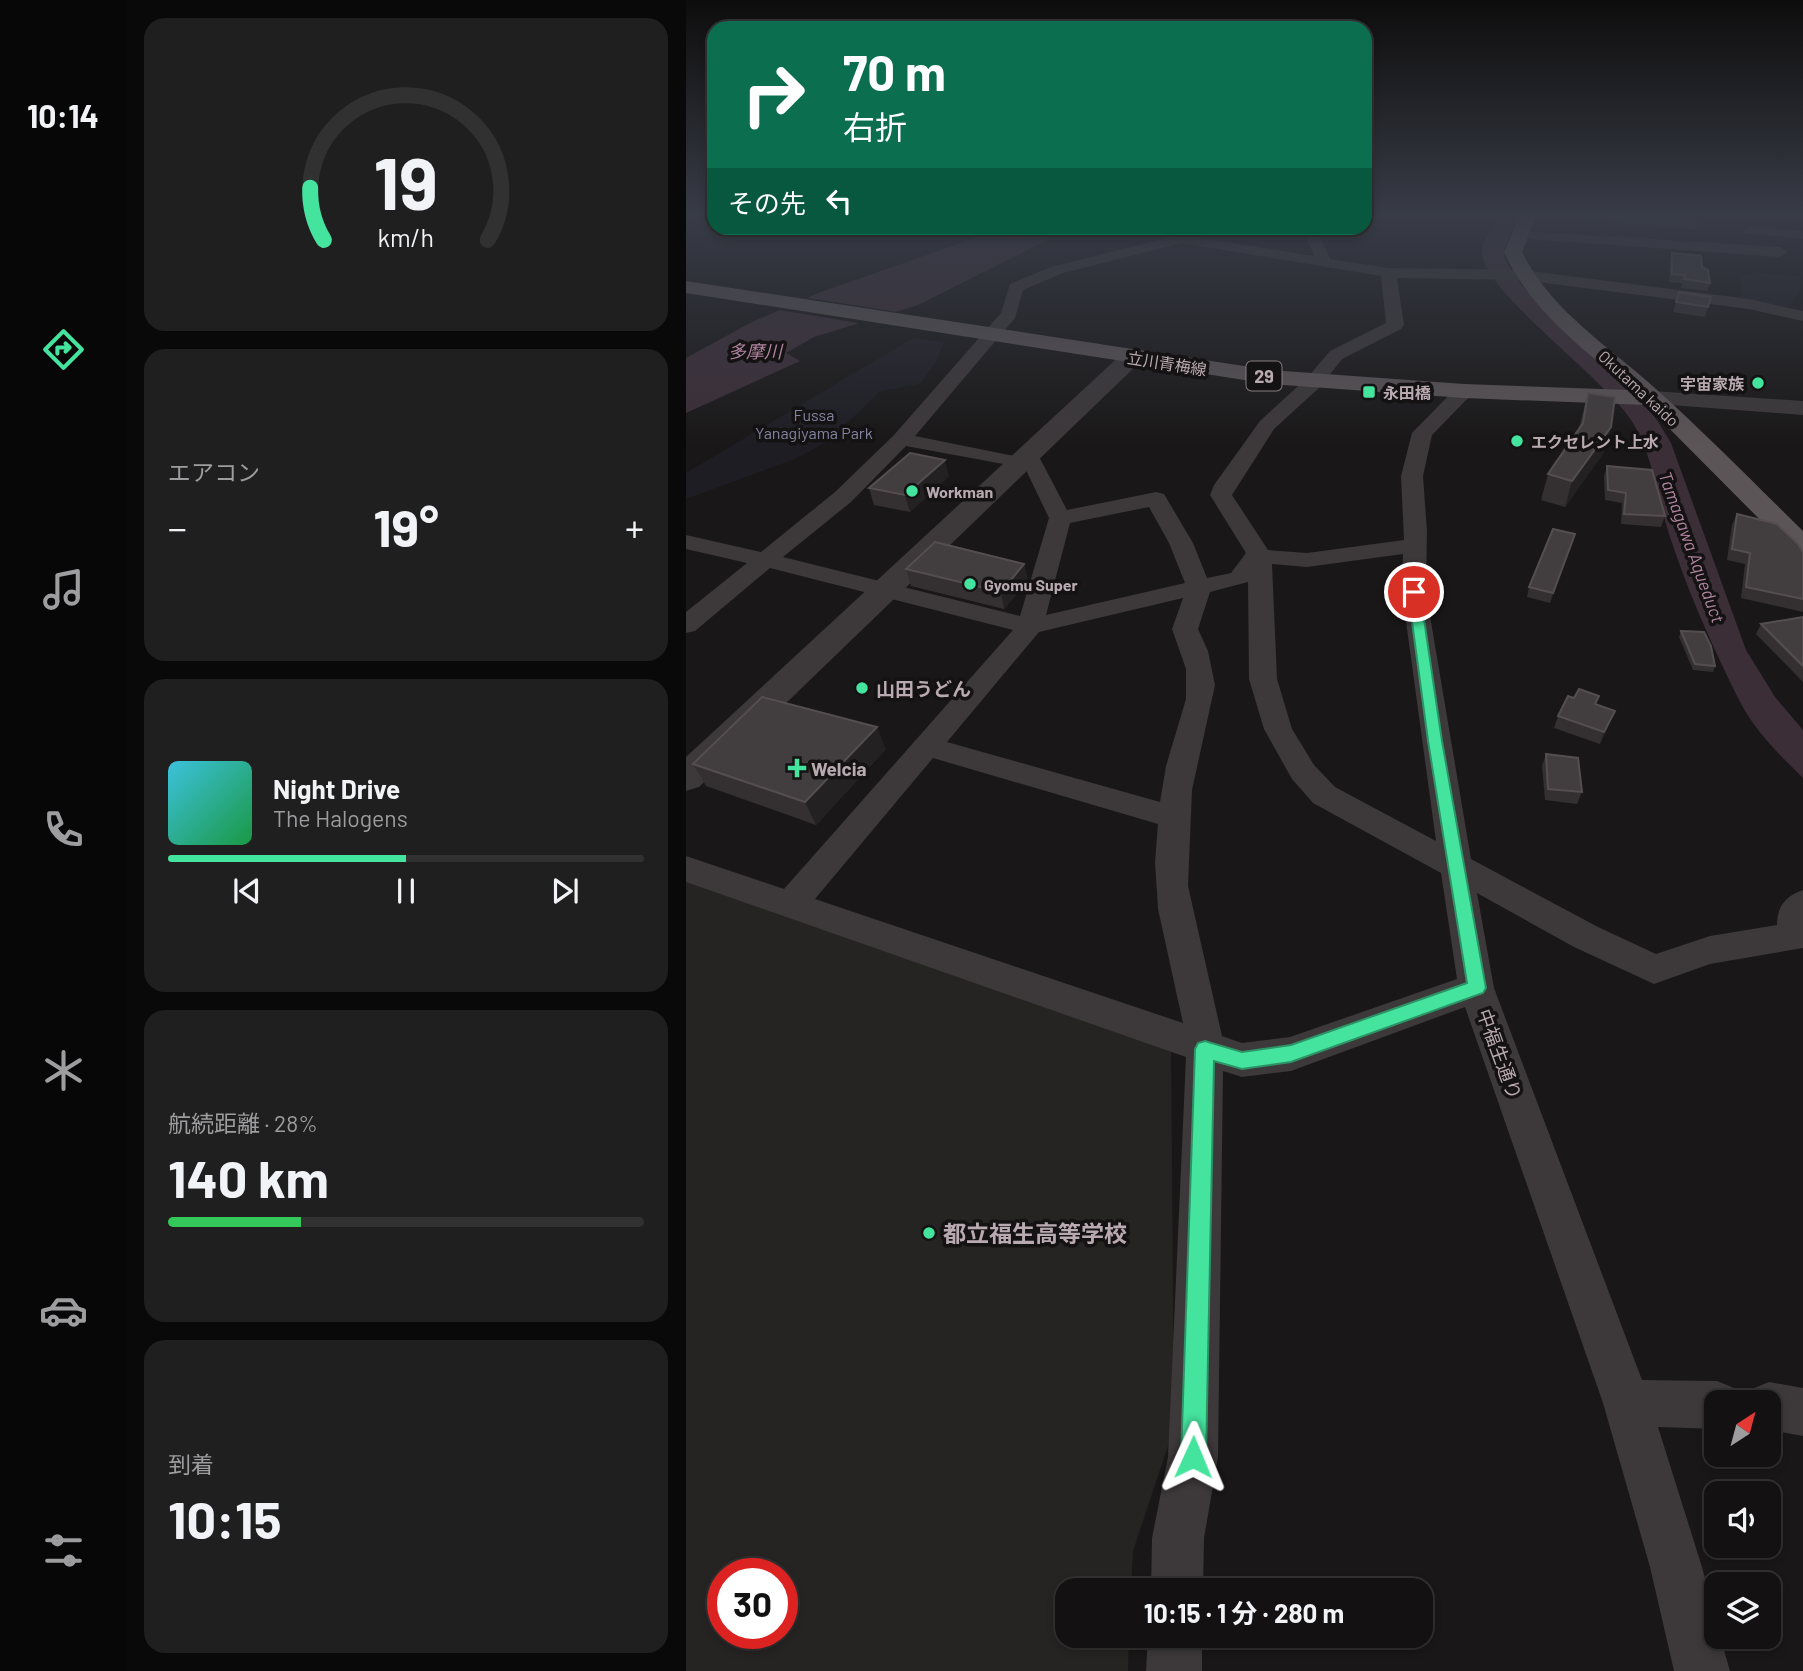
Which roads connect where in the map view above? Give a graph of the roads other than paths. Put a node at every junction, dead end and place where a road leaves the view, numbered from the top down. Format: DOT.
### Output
graph roads {
  1 [pos="718,292"];
  2 [pos="1015,292"];
  3 [pos="1391,292"];
  4 [pos="1536,292"];
  5 [pos="1656,292"];
  6 [pos="1803,316"];
  7 [pos="992,335"];
  8 [pos="1132,357"];
  9 [pos="1314,382"];
  10 [pos="1464,391"];
  11 [pos="1649,398"];
  12 [pos="1803,408"];
  13 [pos="901,439"];
  14 [pos="1024,459"];
  15 [pos="1060,518"];
  16 [pos="686,542"];
  17 [pos="1415,545"];
  18 [pos="1803,547"];
  19 [pos="1260,556"];
  20 [pos="765,561"];
  21 [pos="1199,588"];
  22 [pos="885,590"];
  23 [pos="686,625"];
  24 [pos="1030,626"];
  25 [pos="928,746"];
  26 [pos="686,778"];
  27 [pos="1175,818"];
  28 [pos="1455,865"];
  29 [pos="686,869"];
  30 [pos="1803,903"];
  31 [pos="790,905"];
  32 [pos="1476,988"];
  33 [pos="1205,1049"];
  34 [pos="1627,1403"];
  35 [pos="1704,1405"];
  36 [pos="1782,1408"];
  37 [pos="1803,1412"];
  38 [pos="1177,1578"];
  39 [pos="1175,1648"];
  40 [pos="1174,1671"];
  41 [pos="1702,1671"];
  1 -- 7 [label="main road, 立川青梅線 / 29"];
  2 -- 7 [label="street"];
  3 -- 9 [label="street"];
  4 -- 11 [label="main road, Okutama kaido"];
  5 -- 6 [label="street"];
  7 -- 8 [label="main road, 立川青梅線 / 29"];
  7 -- 13 [label="street"];
  8 -- 9 [label="main road, 立川青梅線 / 29"];
  8 -- 14 [label="street"];
  9 -- 10 [label="main road, 立川青梅線 / 29"];
  9 -- 19 [label="street"];
  10 -- 11 [label="main road, 立川青梅線 / 29"];
  10 -- 17 [label="street, 中福生通り"];
  11 -- 12 [label="street"];
  11 -- 18 [label="main road, Okutama kaido"];
  13 -- 14 [label="street"];
  13 -- 20 [label="street"];
  14 -- 15 [label="street"];
  14 -- 22 [label="street"];
  15 -- 21 [label="street"];
  15 -- 24 [label="street"];
  16 -- 20 [label="street"];
  17 -- 19 [label="street"];
  17 -- 28 [label="street, 中福生通り"];
  19 -- 21 [label="street"];
  19 -- 28 [label="street"];
  20 -- 22 [label="street"];
  20 -- 23 [label="street"];
  21 -- 24 [label="street"];
  21 -- 27 [label="street"];
  22 -- 24 [label="street"];
  22 -- 26 [label="street"];
  24 -- 25 [label="street"];
  25 -- 27 [label="street"];
  25 -- 31 [label="street"];
  27 -- 33 [label="street"];
  28 -- 30 [label="street"];
  28 -- 32 [label="street, 中福生通り"];
  29 -- 31 [label="street"];
  31 -- 33 [label="street"];
  32 -- 33 [label="street"];
  32 -- 34 [label="street, 中福生通り"];
  33 -- 38 [label="street"];
  34 -- 35 [label="street"];
  34 -- 41 [label="street, 中福生通り"];
  36 -- 37 [label="street"];
  39 -- 40 [label="street"];
}
